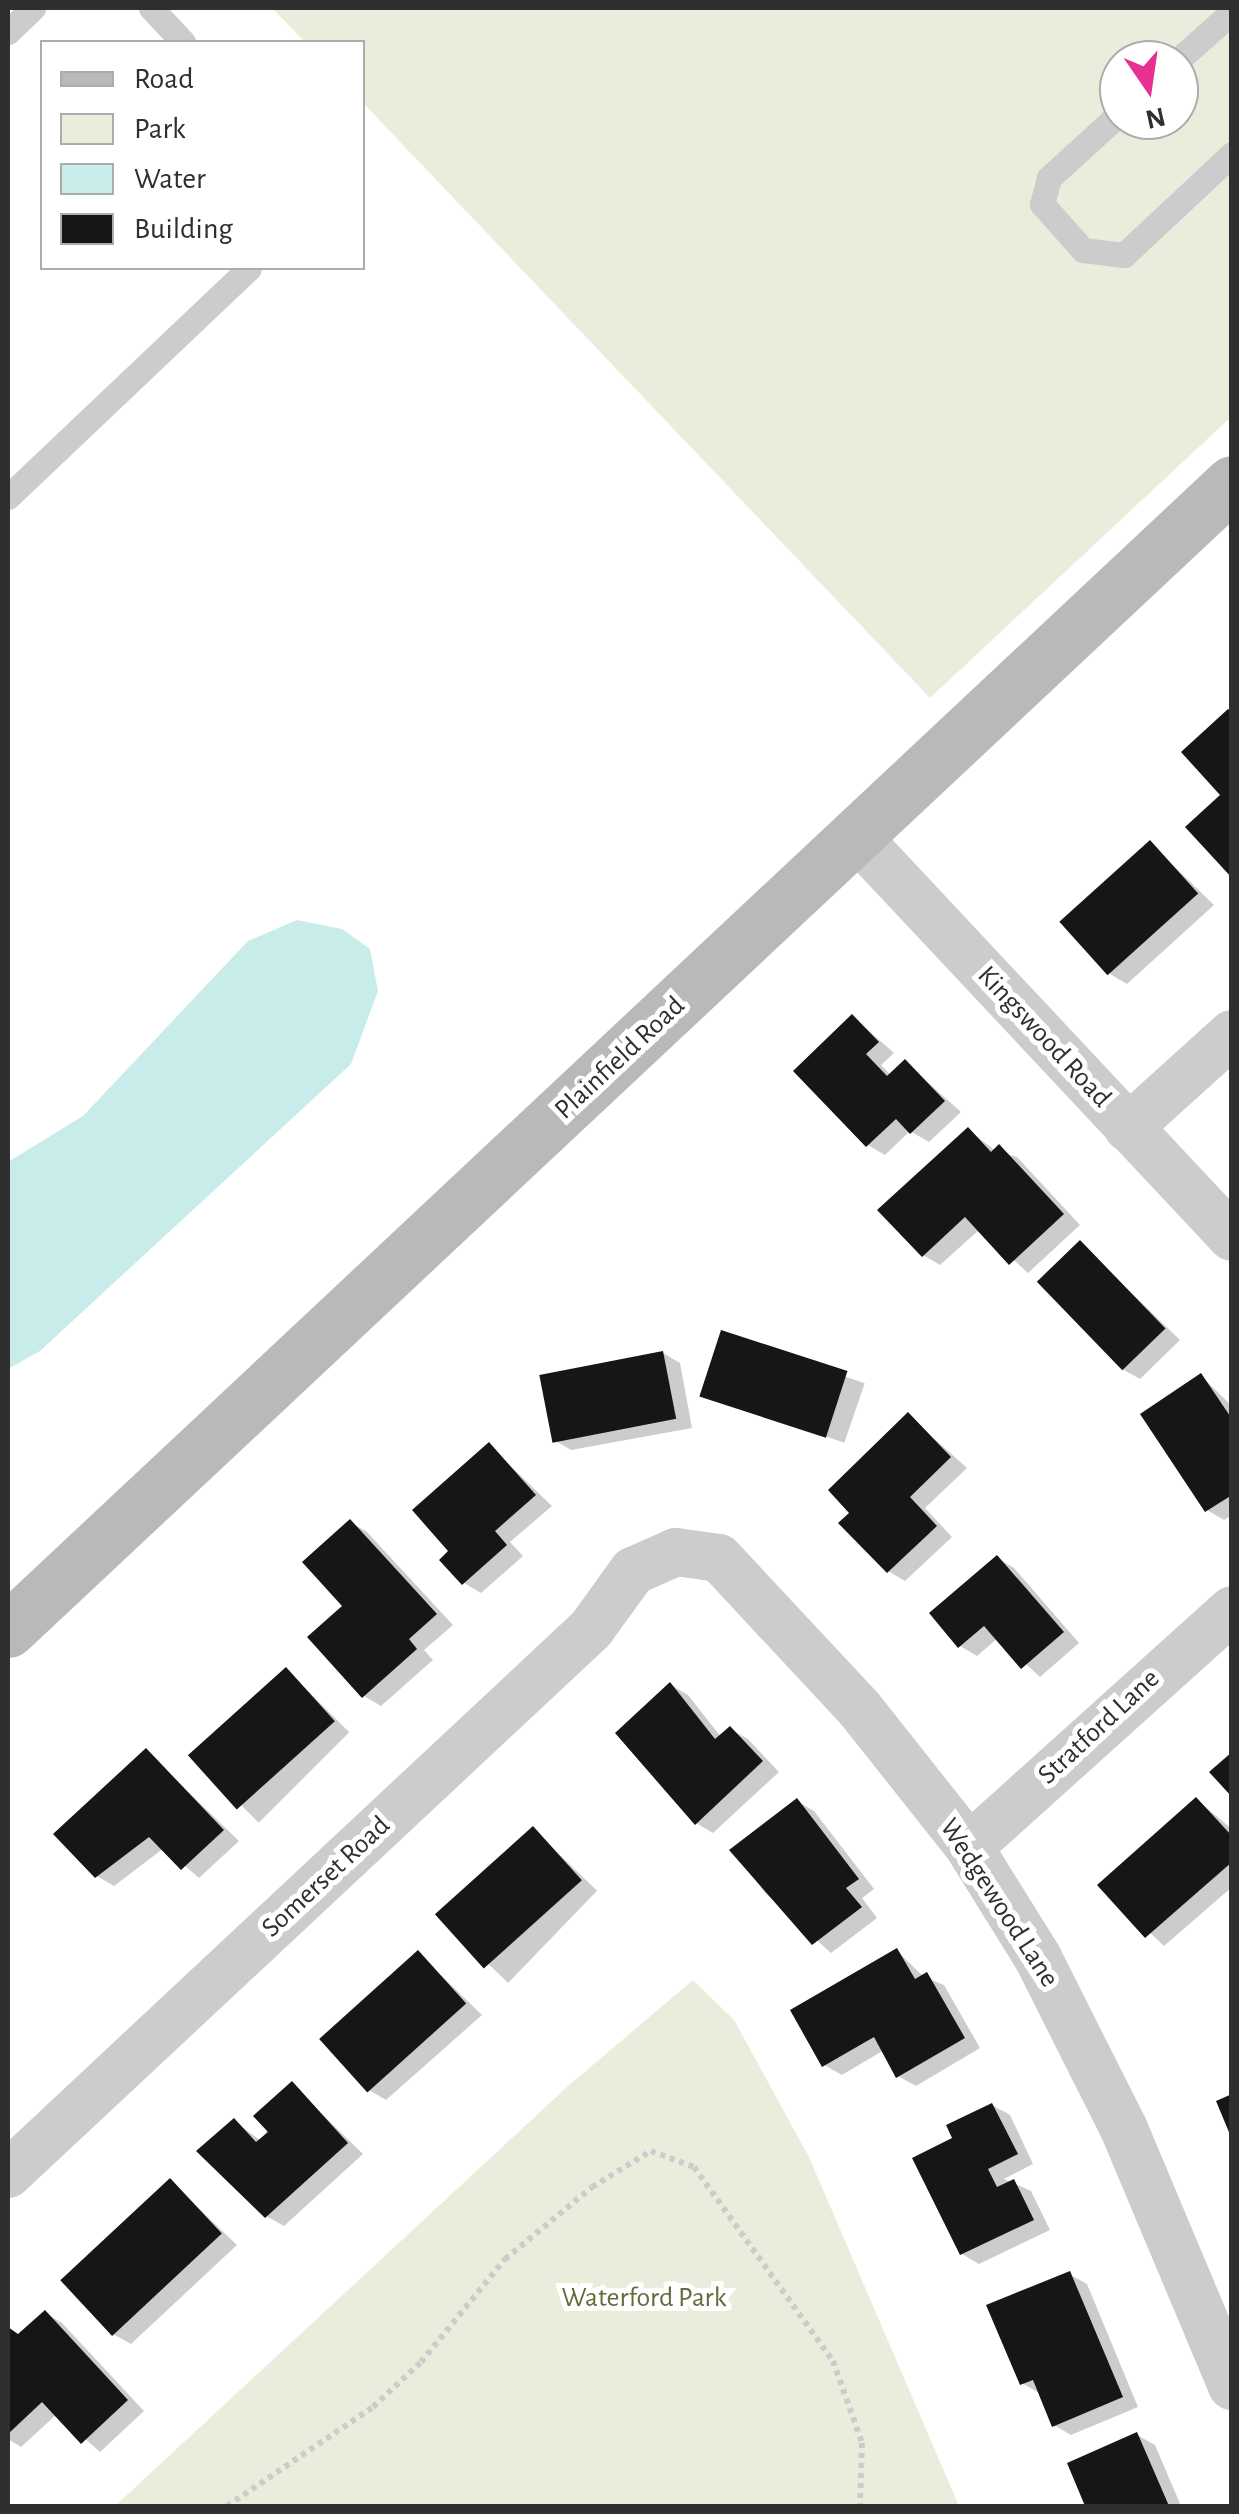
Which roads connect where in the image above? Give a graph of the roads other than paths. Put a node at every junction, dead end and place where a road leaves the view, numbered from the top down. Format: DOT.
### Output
graph roads {
  1 [pos="33,8"];
  2 [pos="151,8"];
  3 [pos="1232,12"];
  4 [pos="8,32"];
  5 [pos="181,40"];
  6 [pos="1199,41"];
  7 [pos="1099,132"];
  8 [pos="1232,154"];
  9 [pos="247,270"];
  10 [pos="1232,483"];
  11 [pos="8,497"];
  12 [pos="857,836"];
  13 [pos="1232,1034"];
  14 [pos="1128,1128"];
  15 [pos="1232,1238"];
  16 [pos="634,1572"];
  17 [pos="1232,1610"];
  18 [pos="9,1625"];
  19 [pos="968,1847"];
  20 [pos="8,2174"];
  21 [pos="1219,2318"];
  22 [pos="1232,2386"];
  1 -- 4 [label="lane"];
  2 -- 5 [label="lane"];
  3 -- 6 [label="lane"];
  7 -- 8 [label="lane"];
  9 -- 11 [label="lane"];
  10 -- 12 [label="main road, Plainfield Road"];
  12 -- 14 [label="street, Kingswood Road"];
  12 -- 18 [label="main road, Plainfield Road"];
  13 -- 14 [label="street"];
  14 -- 15 [label="street, Kingswood Road"];
  16 -- 19 [label="street, Wedgewood Lane"];
  16 -- 20 [label="street, Somerset Road"];
  17 -- 19 [label="street, Stratford Lane"];
  19 -- 21 [label="street, Wedgewood Lane"];
  21 -- 22 [label="street, Wedgewood Lane"];
}
